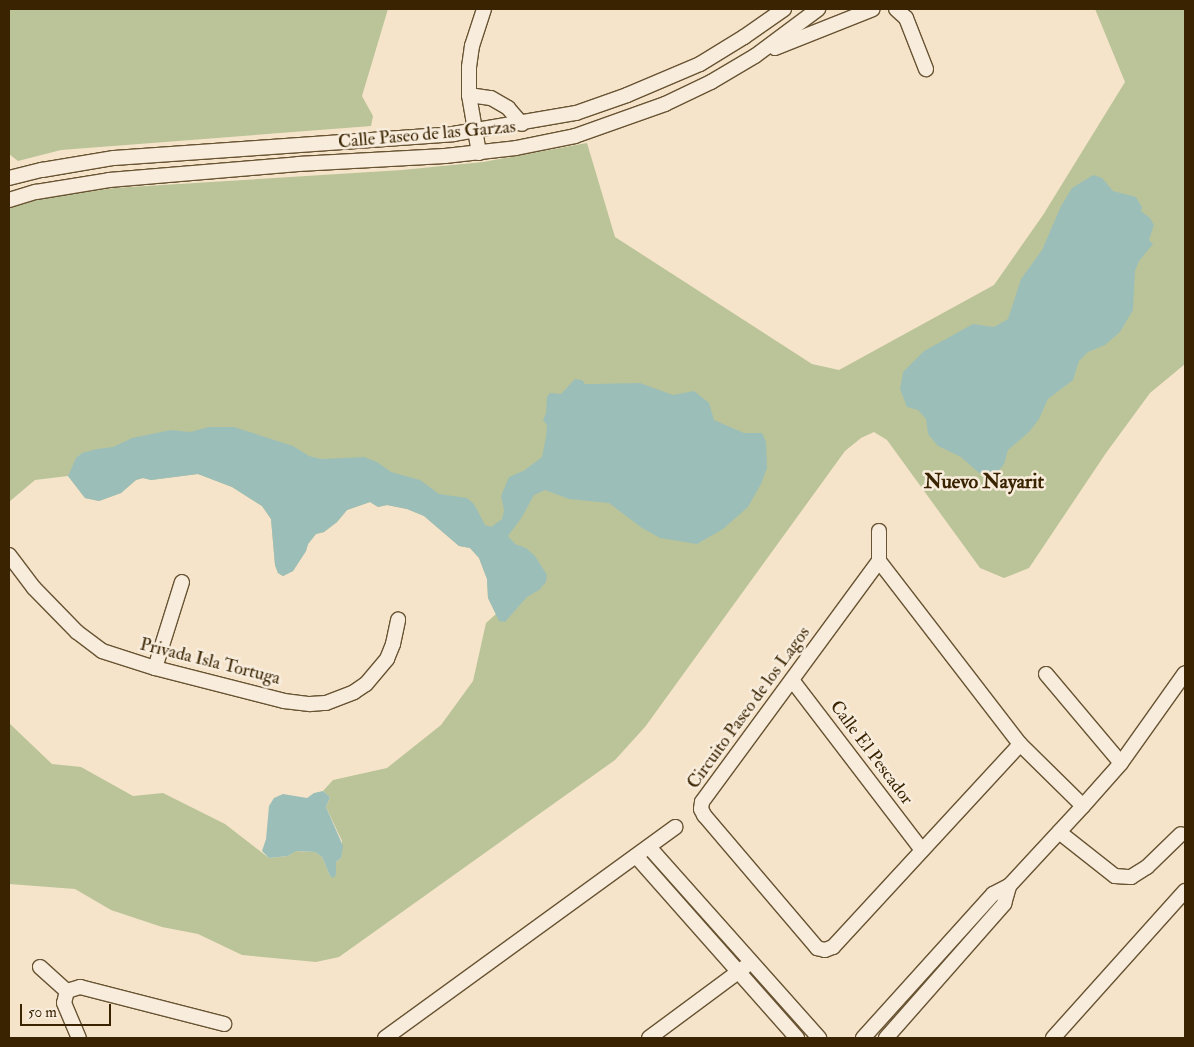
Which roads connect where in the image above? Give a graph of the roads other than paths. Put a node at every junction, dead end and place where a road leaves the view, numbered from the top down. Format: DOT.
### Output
graph roads {
  1 [pos="484,9"];
  2 [pos="784,9"];
  3 [pos="818,9"];
  4 [pos="873,9"];
  5 [pos="896,9"];
  6 [pos="756,56"];
  7 [pos="926,69"];
  8 [pos="657,83"];
  9 [pos="469,95"];
  10 [pos="665,104"];
  11 [pos="522,124"];
  12 [pos="476,132"];
  13 [pos="479,153"];
  14 [pos="9,178"];
  15 [pos="9,200"];
  16 [pos="879,531"];
  17 [pos="9,556"];
  18 [pos="880,561"];
  19 [pos="182,582"];
  20 [pos="398,620"];
  21 [pos="155,668"];
  22 [pos="1185,673"];
  23 [pos="1046,674"];
  24 [pos="792,680"];
  25 [pos="1020,744"];
  26 [pos="1121,763"];
  27 [pos="1083,806"];
  28 [pos="675,827"];
  29 [pos="1059,832"];
  30 [pos="1181,834"];
  31 [pos="649,847"];
  32 [pos="921,849"];
  33 [pos="636,856"];
  34 [pos="1009,886"];
  35 [pos="1185,892"];
  36 [pos="751,962"];
  37 [pos="40,967"];
  38 [pos="739,972"];
  39 [pos="67,990"];
  40 [pos="224,1024"];
  41 [pos="79,1038"];
  42 [pos="385,1038"];
  43 [pos="649,1038"];
  44 [pos="797,1038"];
  45 [pos="819,1038"];
  46 [pos="862,1038"];
  47 [pos="886,1038"];
  48 [pos="1053,1038"];
  1 -- 9 [label="street"];
  2 -- 8 [label="street, Calle Paseo de las Garzas"];
  3 -- 6 [label="street, Calle Paseo de las Garzas"];
  4 -- 6 [label="street"];
  5 -- 7 [label="street"];
  6 -- 10 [label="street, Calle Paseo de las Garzas"];
  8 -- 10 [label="street"];
  8 -- 11 [label="street, Calle Paseo de las Garzas"];
  9 -- 11 [label="street"];
  9 -- 12 [label="street"];
  10 -- 13 [label="street, Calle Paseo de las Garzas"];
  11 -- 12 [label="street, Calle Paseo de las Garzas"];
  12 -- 13 [label="street"];
  12 -- 14 [label="street, Calle Paseo de las Garzas"];
  13 -- 15 [label="street, Calle Paseo de las Garzas"];
  16 -- 18 [label="street"];
  17 -- 21 [label="street, Privada Isla Tortuga"];
  18 -- 24 [label="street, Circuito Paseo de los Lagos"];
  18 -- 25 [label="street"];
  19 -- 21 [label="street"];
  20 -- 21 [label="street, Privada Isla Tortuga"];
  22 -- 26 [label="street"];
  23 -- 26 [label="street"];
  24 -- 32 [label="street, Calle El Pescador"];
  24 -- 32 [label="street, Circuito Paseo de los Lagos"];
  25 -- 27 [label="street"];
  25 -- 32 [label="street, Circuito Paseo de los Lagos"];
  26 -- 27 [label="street"];
  27 -- 29 [label="street"];
  28 -- 31 [label="street"];
  29 -- 30 [label="street"];
  29 -- 34 [label="street"];
  31 -- 33 [label="street"];
  31 -- 36 [label="street"];
  33 -- 38 [label="street"];
  33 -- 42 [label="street"];
  34 -- 46 [label="street"];
  34 -- 47 [label="street"];
  35 -- 48 [label="street"];
  36 -- 38 [label="street"];
  36 -- 45 [label="street"];
  37 -- 39 [label="street"];
  38 -- 43 [label="street"];
  38 -- 44 [label="street"];
  39 -- 40 [label="street"];
  39 -- 41 [label="street"];
}
